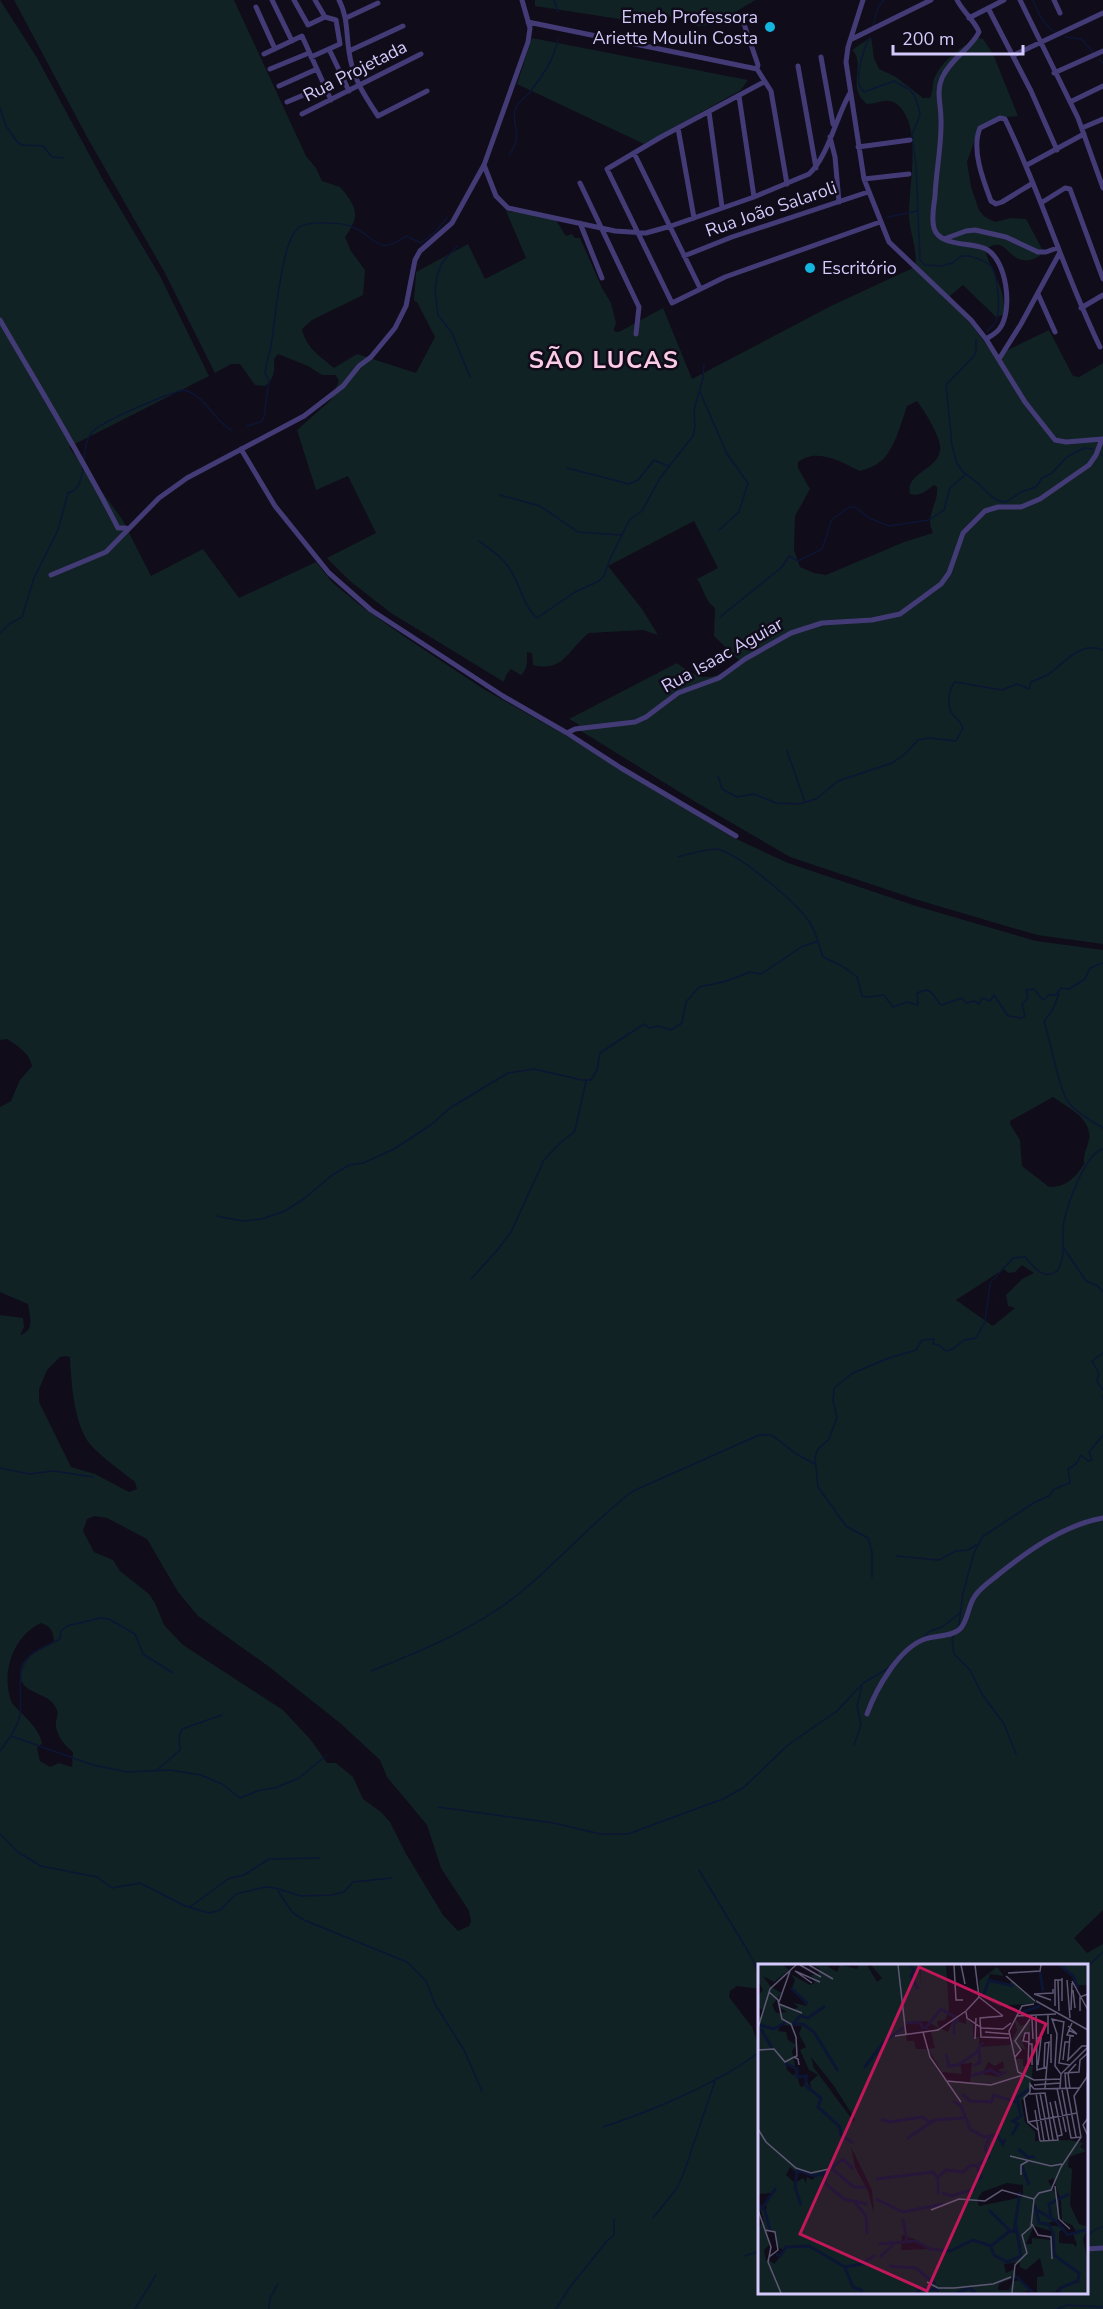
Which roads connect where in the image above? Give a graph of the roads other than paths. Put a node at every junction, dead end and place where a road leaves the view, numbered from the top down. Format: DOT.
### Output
graph roads {
  1 [pos="272,0"];
  2 [pos="294,0"];
  3 [pos="315,0"];
  4 [pos="339,0"];
  5 [pos="522,0"];
  6 [pos="863,0"];
  7 [pos="931,0"];
  8 [pos="957,0"];
  9 [pos="1004,0"];
  10 [pos="1020,0"];
  11 [pos="1054,0"];
  12 [pos="378,3"];
  13 [pos="256,7"];
  14 [pos="988,8"];
  15 [pos="1060,13"];
  16 [pos="1103,13"];
  17 [pos="325,17"];
  18 [pos="346,18"];
  19 [pos="969,18"];
  20 [pos="743,21"];
  21 [pos="528,22"];
  22 [pos="404,27"];
  23 [pos="852,39"];
  24 [pos="292,40"];
  25 [pos="1041,44"];
  26 [pos="274,49"];
  27 [pos="329,49"];
  28 [pos="349,51"];
  29 [pos="1103,51"];
  30 [pos="264,54"];
  31 [pos="421,54"];
  32 [pos="310,55"];
  33 [pos="1014,55"];
  34 [pos="821,57"];
  35 [pos="798,66"];
  36 [pos="270,69"];
  37 [pos="317,69"];
  38 [pos="757,69"];
  39 [pos="1054,73"];
  40 [pos="764,82"];
  41 [pos="279,86"];
  42 [pos="325,86"];
  43 [pos="359,86"];
  44 [pos="1103,86"];
  45 [pos="349,91"];
  46 [pos="427,91"];
  47 [pos="850,92"];
  48 [pos="739,96"];
  49 [pos="331,100"];
  50 [pos="287,102"];
  51 [pos="1070,102"];
  52 [pos="709,112"];
  53 [pos="302,114"];
  54 [pos="1103,119"];
  55 [pos="833,126"];
  56 [pos="678,128"];
  57 [pos="1083,131"];
  58 [pos="830,135"];
  59 [pos="910,140"];
  60 [pos="858,147"];
  61 [pos="1057,150"];
  62 [pos="634,153"];
  63 [pos="484,165"];
  64 [pos="1028,165"];
  65 [pos="816,168"];
  66 [pos="909,174"];
  67 [pos="864,179"];
  68 [pos="580,183"];
  69 [pos="1033,183"];
  70 [pos="787,184"];
  71 [pos="1103,188"];
  72 [pos="868,192"];
  73 [pos="754,197"];
  74 [pos="839,202"];
  75 [pos="1041,203"];
  76 [pos="722,207"];
  77 [pos="694,218"];
  78 [pos="880,222"];
  79 [pos="580,224"];
  80 [pos="671,226"];
  81 [pos="603,229"];
  82 [pos="639,233"];
  83 [pos="944,239"];
  84 [pos="1058,251"];
  85 [pos="684,256"];
  86 [pos="602,278"];
  87 [pos="1103,279"];
  88 [pos="700,288"];
  89 [pos="1038,294"];
  90 [pos="1103,295"];
  91 [pos="1081,308"];
  92 [pos="0,320"];
  93 [pos="1055,332"];
  94 [pos="636,334"];
  95 [pos="986,339"];
  96 [pos="1100,347"];
  97 [pos="999,359"];
  98 [pos="1102,439"];
  99 [pos="241,449"];
  100 [pos="128,527"];
  101 [pos="51,575"];
  102 [pos="567,733"];
  103 [pos="736,836"];
  104 [pos="1103,1518"];
  105 [pos="867,1714"];
  106 [pos="1103,2248"];
  107 [pos="1088,2249"];
  1 -- 24 [label="street"];
  2 -- 17 [label="street"];
  3 -- 17 [label="street"];
  4 -- 18 [label="street"];
  5 -- 21 [label="street"];
  6 -- 23 [label="street"];
  7 -- 23 [label="street"];
  8 -- 19 [label="street"];
  9 -- 14 [label="street"];
  10 -- 25 [label="street"];
  11 -- 15 [label="street"];
  12 -- 18 [label="street"];
  13 -- 26 [label="street"];
  14 -- 19 [label="street"];
  14 -- 33 [label="street"];
  16 -- 25 [label="street"];
  17 -- 27 [label="street"];
  18 -- 28 [label="street"];
  19 -- 83 [label="street"];
  20 -- 38 [label="street"];
  21 -- 38 [label="street"];
  21 -- 63 [label="street"];
  22 -- 28 [label="street"];
  23 -- 47 [label="street"];
  24 -- 26 [label="street"];
  24 -- 32 [label="street"];
  25 -- 33 [label="street"];
  25 -- 39 [label="street"];
  26 -- 30 [label="street"];
  27 -- 32 [label="street"];
  27 -- 45 [label="street"];
  28 -- 43 [label="street"];
  29 -- 39 [label="street"];
  31 -- 43 [label="street, Rua Projetada"];
  32 -- 36 [label="street"];
  32 -- 37 [label="street"];
  33 -- 61 [label="street"];
  34 -- 55 [label="street"];
  35 -- 65 [label="street"];
  37 -- 41 [label="street"];
  37 -- 42 [label="street"];
  38 -- 40 [label="street"];
  39 -- 51 [label="street"];
  40 -- 48 [label="street"];
  40 -- 70 [label="street"];
  42 -- 49 [label="street"];
  42 -- 50 [label="street"];
  43 -- 45 [label="street, Rua Projetada"];
  43 -- 46 [label="street"];
  44 -- 51 [label="street"];
  45 -- 49 [label="street, Rua Projetada"];
  47 -- 55 [label="street"];
  47 -- 60 [label="street"];
  48 -- 52 [label="street"];
  48 -- 73 [label="street"];
  49 -- 53 [label="street, Rua Projetada"];
  51 -- 57 [label="street"];
  52 -- 56 [label="street"];
  52 -- 76 [label="street"];
  54 -- 57 [label="street"];
  55 -- 58 [label="street"];
  56 -- 62 [label="street"];
  56 -- 77 [label="street"];
  57 -- 61 [label="street"];
  57 -- 71 [label="street"];
  58 -- 65 [label="street"];
  58 -- 74 [label="street"];
  59 -- 60 [label="street"];
  60 -- 67 [label="street"];
  61 -- 64 [label="street"];
  62 -- 80 [label="street"];
  62 -- 82 [label="street"];
  63 -- 79 [label="street"];
  63 -- 99 [label="street"];
  64 -- 69 [label="street"];
  64 -- 69 [label="street"];
  65 -- 70 [label="street"];
  66 -- 67 [label="street"];
  67 -- 72 [label="street"];
  68 -- 81 [label="street"];
  69 -- 75 [label="street"];
  70 -- 73 [label="street"];
  72 -- 74 [label="street, Rua João Salaroli"];
  72 -- 78 [label="street"];
  73 -- 76 [label="street"];
  74 -- 85 [label="street, Rua João Salaroli"];
  75 -- 84 [label="street"];
  75 -- 87 [label="street"];
  76 -- 77 [label="street"];
  77 -- 80 [label="street"];
  78 -- 88 [label="street"];
  78 -- 95 [label="street"];
  79 -- 81 [label="street"];
  79 -- 86 [label="street"];
  80 -- 82 [label="street"];
  80 -- 85 [label="street"];
  81 -- 82 [label="street"];
  81 -- 94 [label="street"];
  82 -- 88 [label="street"];
  83 -- 84 [label="street"];
  83 -- 95 [label="street"];
  84 -- 89 [label="street"];
  84 -- 91 [label="street"];
  85 -- 88 [label="street"];
  89 -- 93 [label="street"];
  89 -- 97 [label="street"];
  90 -- 91 [label="street"];
  91 -- 96 [label="street"];
  92 -- 100 [label="street"];
  95 -- 97 [label="street"];
  97 -- 98 [label="street"];
  98 -- 102 [label="street, Rua Isaac Aguiar"];
  99 -- 100 [label="street"];
  99 -- 102 [label="street"];
  100 -- 101 [label="street"];
  102 -- 103 [label="street"];
  104 -- 105 [label="street"];
  106 -- 107 [label="street"];
}
